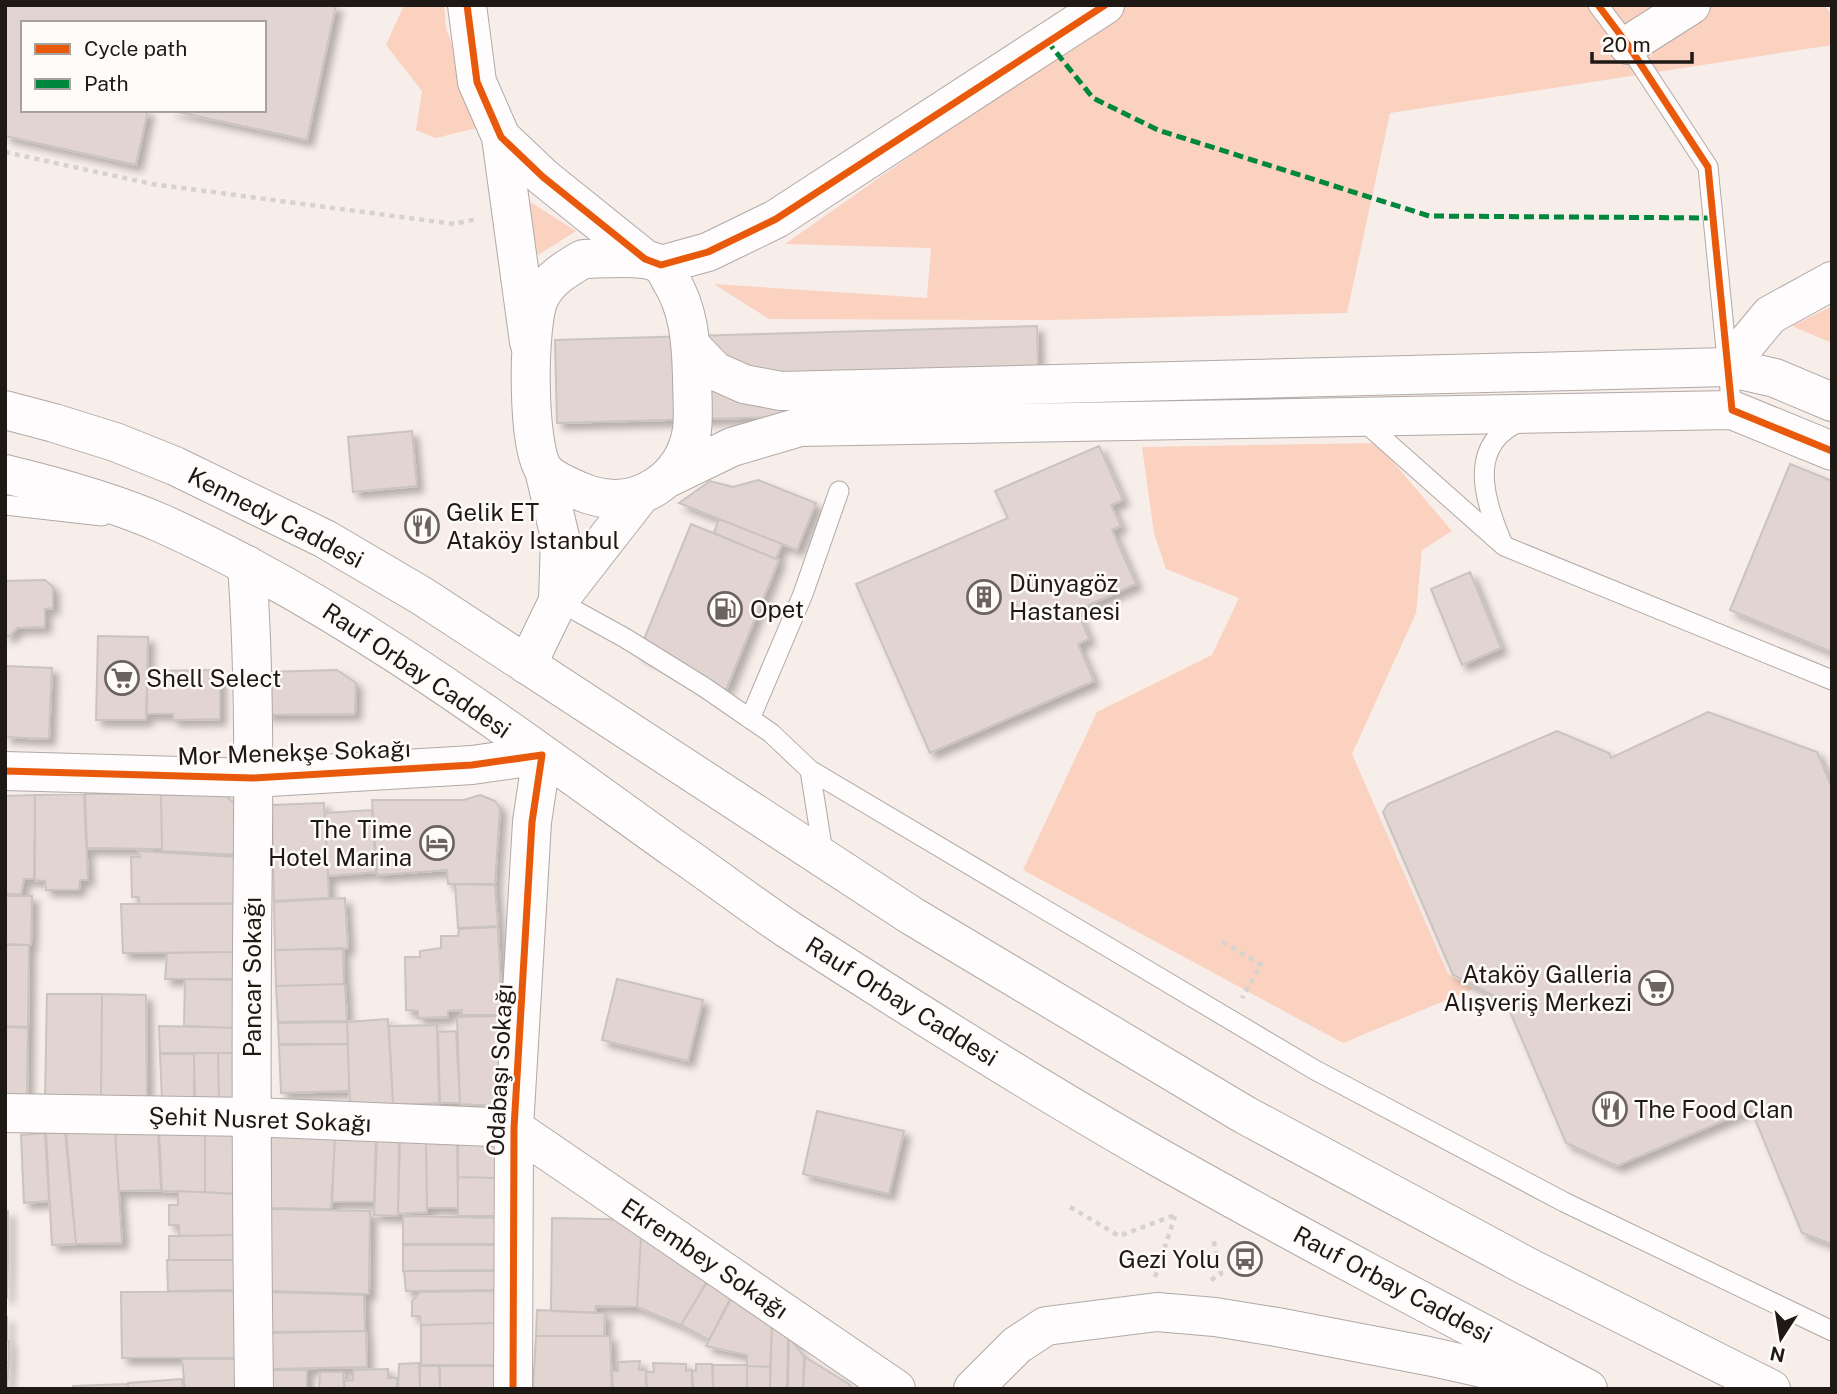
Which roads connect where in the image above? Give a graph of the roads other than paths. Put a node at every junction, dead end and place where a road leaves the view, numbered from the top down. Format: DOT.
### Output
graph roads {
  1 [pos="467,5"];
  2 [pos="1105,5"];
  3 [pos="1598,5"];
  4 [pos="1691,5"];
  5 [pos="1628,45"];
  6 [pos="501,137"];
  7 [pos="653,262"];
  8 [pos="1832,281"];
  9 [pos="692,347"];
  10 [pos="530,351"];
  11 [pos="1727,367"];
  12 [pos="1832,402"];
  13 [pos="5,410"];
  14 [pos="1732,410"];
  15 [pos="1541,413"];
  16 [pos="1358,416"];
  17 [pos="1832,451"];
  18 [pos="544,470"];
  19 [pos="5,474"];
  20 [pos="653,488"];
  21 [pos="839,491"];
  22 [pos="5,505"];
  23 [pos="159,522"];
  24 [pos="1504,546"];
  25 [pos="247,565"];
  26 [pos="558,601"];
  27 [pos="527,665"];
  28 [pos="1832,680"];
  29 [pos="750,719"];
  30 [pos="542,755"];
  31 [pos="810,770"];
  32 [pos="5,771"];
  33 [pos="253,778"];
  34 [pos="824,860"];
  35 [pos="5,1113"];
  36 [pos="251,1117"];
  37 [pos="514,1128"];
  38 [pos="1832,1331"];
  39 [pos="254,1389"];
  40 [pos="513,1389"];
  41 [pos="896,1389"];
  42 [pos="973,1389"];
  43 [pos="1550,1389"];
  44 [pos="1588,1389"];
  45 [pos="1770,1389"];
  1 -- 6 [label="main road"];
  2 -- 7 [label="main road"];
  3 -- 5 [label="lane"];
  4 -- 5 [label="main road"];
  5 -- 11 [label="lane"];
  6 -- 7 [label="main road"];
  6 -- 10 [label="main road"];
  7 -- 9 [label="main road"];
  7 -- 10 [label="main road"];
  8 -- 11 [label="main road"];
  9 -- 11 [label="main road"];
  9 -- 20 [label="main road"];
  10 -- 18 [label="main road"];
  11 -- 12 [label="main road"];
  11 -- 14 [label="lane"];
  13 -- 27 [label="main road, Kennedy Caddesi"];
  14 -- 15 [label="main road"];
  14 -- 17 [label="main road"];
  15 -- 16 [label="main road"];
  15 -- 24 [label="lane"];
  16 -- 20 [label="main road"];
  16 -- 24 [label="lane"];
  18 -- 20 [label="main road"];
  18 -- 26 [label="main road"];
  19 -- 23 [label="main road"];
  20 -- 26 [label="main road"];
  21 -- 29 [label="lane"];
  22 -- 23 [label="lane"];
  23 -- 25 [label="main road"];
  24 -- 28 [label="lane"];
  25 -- 30 [label="main road, Rauf Orbay Caddesi"];
  25 -- 33 [label="main road, Pancar Sokağı"];
  26 -- 27 [label="main road"];
  26 -- 29 [label="lane"];
  27 -- 34 [label="main road"];
  29 -- 31 [label="lane"];
  30 -- 33 [label="main road, Mor Menekşe Sokağı"];
  30 -- 37 [label="main road, Odabaşı Sokağı"];
  30 -- 44 [label="main road, Rauf Orbay Caddesi"];
  31 -- 34 [label="lane"];
  31 -- 38 [label="lane"];
  32 -- 33 [label="main road, Mor Menekşe Sokağı"];
  33 -- 36 [label="main road, Pancar Sokağı"];
  34 -- 45 [label="main road"];
  35 -- 36 [label="main road, Şehit Nusret Sokağı"];
  36 -- 37 [label="main road, Şehit Nusret Sokağı"];
  36 -- 39 [label="main road, Pancar Sokağı"];
  37 -- 40 [label="main road, Odabaşı Sokağı"];
  37 -- 41 [label="main road, Ekrembey Sokağı"];
  42 -- 43 [label="main road"];
}
